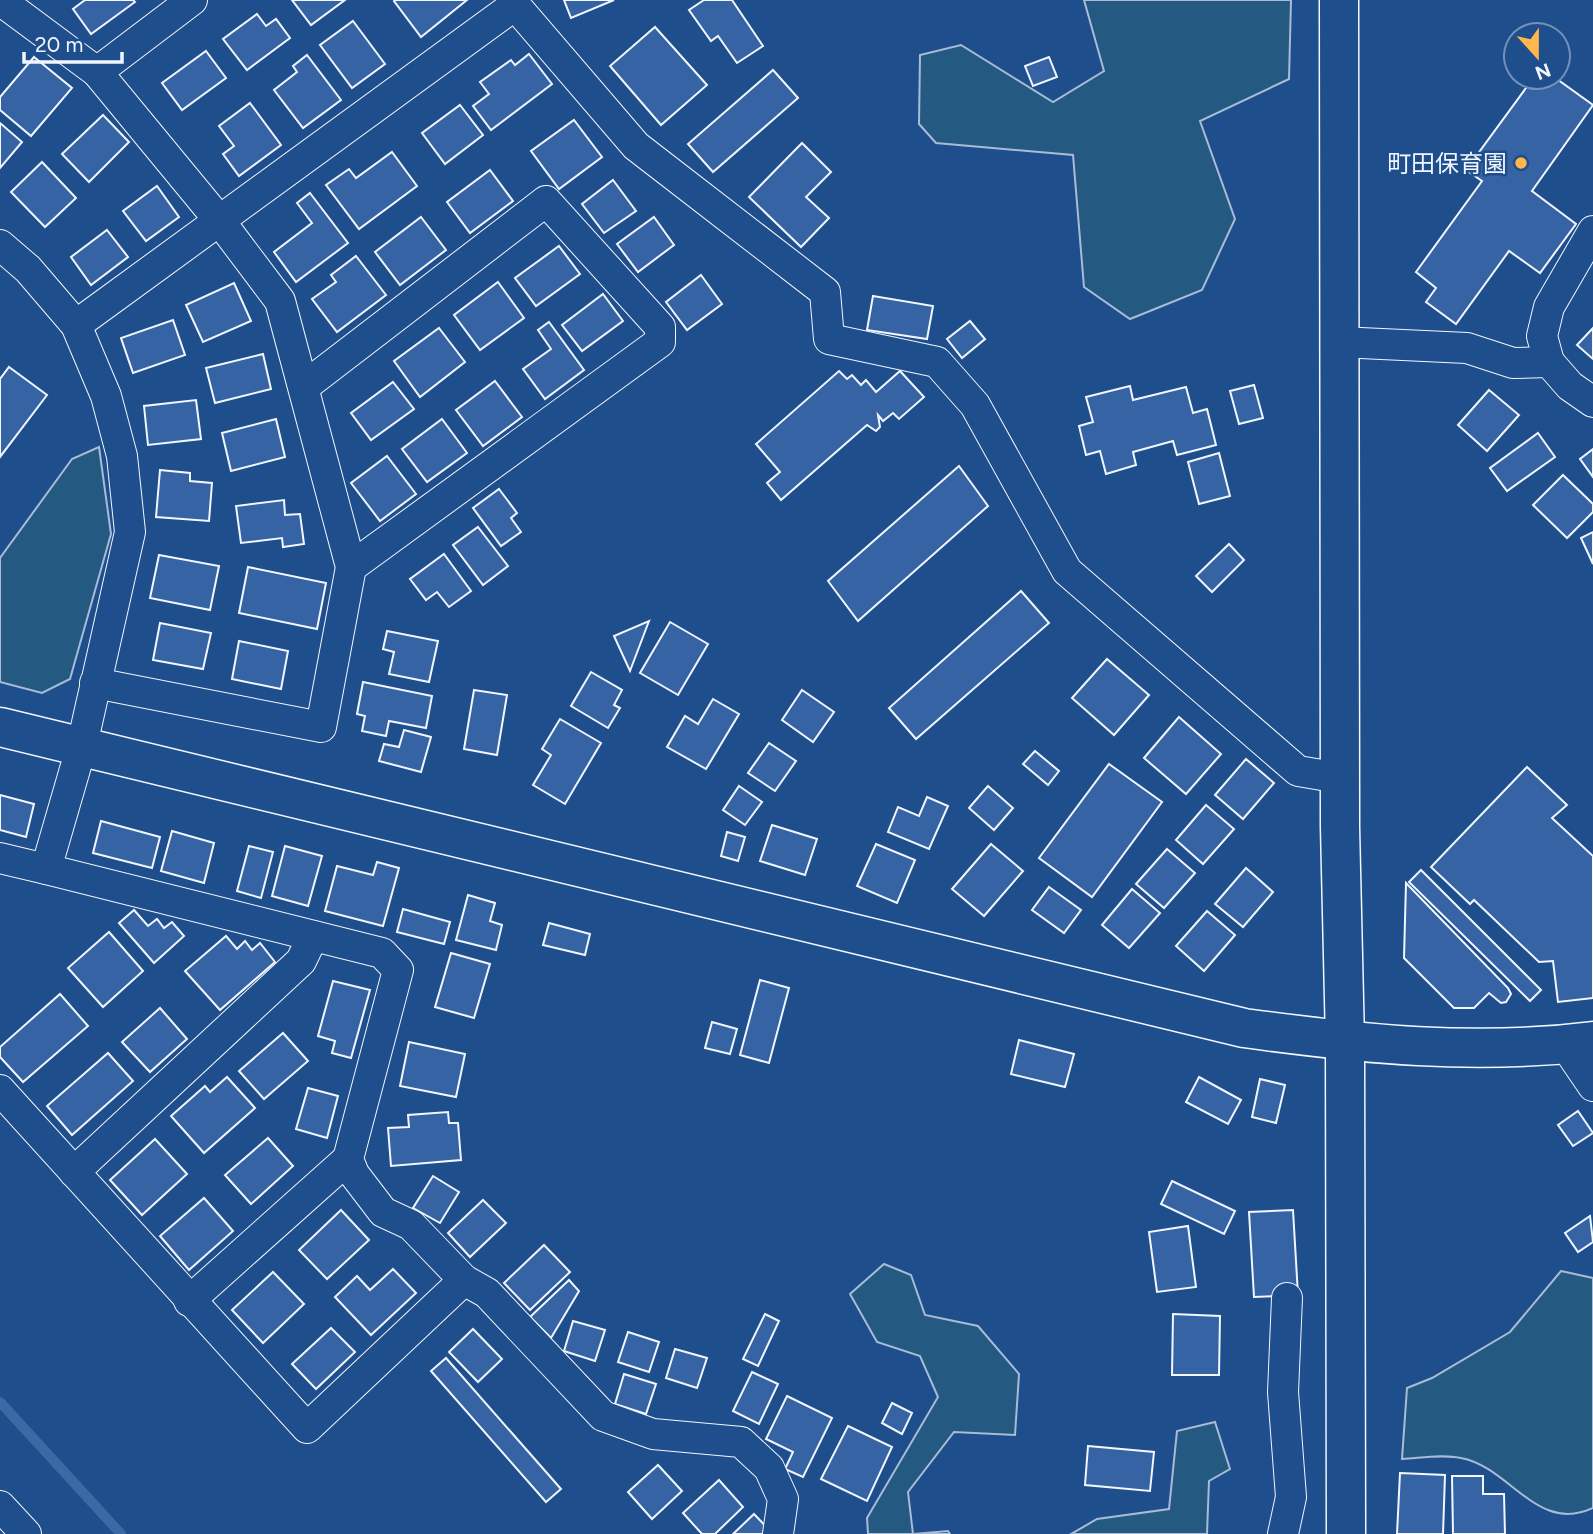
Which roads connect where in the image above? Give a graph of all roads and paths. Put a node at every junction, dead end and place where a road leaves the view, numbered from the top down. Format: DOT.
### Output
graph roads {
  1 [pos="0,0"];
  2 [pos="192,0"];
  3 [pos="1339,0"];
  4 [pos="97,72"];
  5 [pos="219,220"];
  6 [pos="1593,231"];
  7 [pos="0,245"];
  8 [pos="76,325"];
  9 [pos="1339,342"];
  10 [pos="1549,362"];
  11 [pos="305,386"];
  12 [pos="1593,402"];
  13 [pos="351,567"];
  14 [pos="95,683"];
  15 [pos="0,727"];
  16 [pos="82,745"];
  17 [pos="1339,778"];
  18 [pos="0,858"];
  19 [pos="46,869"];
  20 [pos="313,936"];
  21 [pos="1345,1042"];
  22 [pos="1579,1043"];
  23 [pos="1593,1086"];
  24 [pos="0,1090"];
  25 [pos="348,1159"];
  26 [pos="74,1172"];
  27 [pos="464,1280"];
  28 [pos="1287,1298"];
  29 [pos="190,1301"];
  30 [pos="0,1506"];
  31 [pos="26,1534"];
  32 [pos="778,1534"];
  33 [pos="1283,1534"];
  34 [pos="1346,1534"];
  1 -- 4 [label="street"];
  2 -- 4 [label="street"];
  3 -- 9 [label="street"];
  4 -- 5 [label="street"];
  5 -- 8 [label="street"];
  5 -- 11 [label="street"];
  5 -- 17 [label="street"];
  6 -- 10 [label="street"];
  7 -- 8 [label="street"];
  8 -- 14 [label="street"];
  9 -- 10 [label="street"];
  9 -- 17 [label="street"];
  10 -- 12 [label="street"];
  11 -- 13 [label="street"];
  11 -- 13 [label="street"];
  13 -- 14 [label="street"];
  14 -- 16 [label="street"];
  15 -- 16 [label="street"];
  16 -- 19 [label="street"];
  16 -- 21 [label="street"];
  17 -- 21 [label="street"];
  18 -- 19 [label="street"];
  19 -- 20 [label="street"];
  20 -- 25 [label="street"];
  20 -- 26 [label="street"];
  21 -- 22 [label="street"];
  21 -- 34 [label="street"];
  22 -- 23 [label="street"];
  24 -- 26 [label="street"];
  25 -- 27 [label="street"];
  25 -- 29 [label="street"];
  26 -- 29 [label="street"];
  27 -- 29 [label="street"];
  27 -- 32 [label="street"];
  28 -- 33 [label="street"];
  30 -- 31 [label="street"];
}
